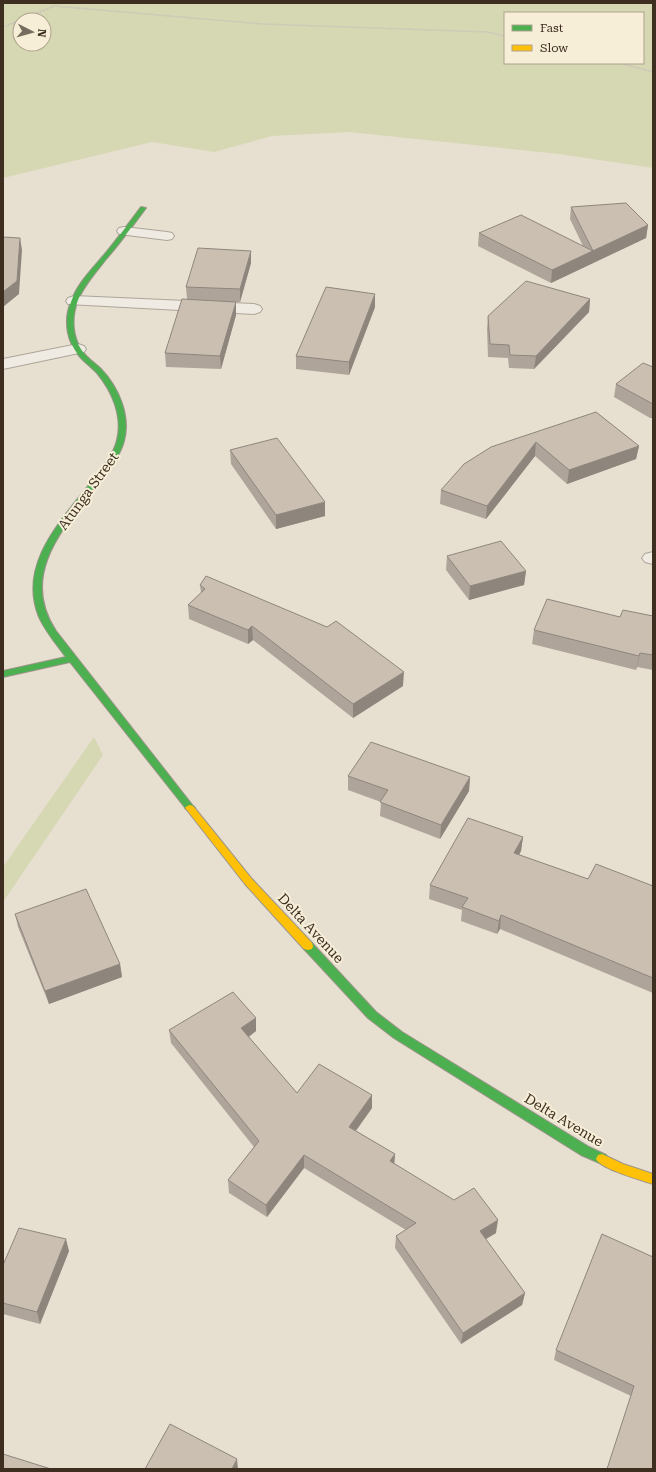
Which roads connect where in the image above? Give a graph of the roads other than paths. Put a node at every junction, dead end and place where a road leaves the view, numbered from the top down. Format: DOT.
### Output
graph roads {
  1 [pos="143,208"];
  2 [pos="124,231"];
  3 [pos="166,236"];
  4 [pos="74,301"];
  5 [pos="254,310"];
  6 [pos="78,349"];
  7 [pos="3,364"];
  8 [pos="72,659"];
  9 [pos="3,674"];
  10 [pos="653,1179"];
  1 -- 2 [label="street, Atunga Street"];
  2 -- 3 [label="street"];
  2 -- 4 [label="street, Atunga Street"];
  4 -- 5 [label="street"];
  4 -- 6 [label="street, Atunga Street"];
  6 -- 7 [label="street"];
  6 -- 8 [label="street, Atunga Street"];
  8 -- 9 [label="street"];
  8 -- 10 [label="street, Delta Avenue"];
}
